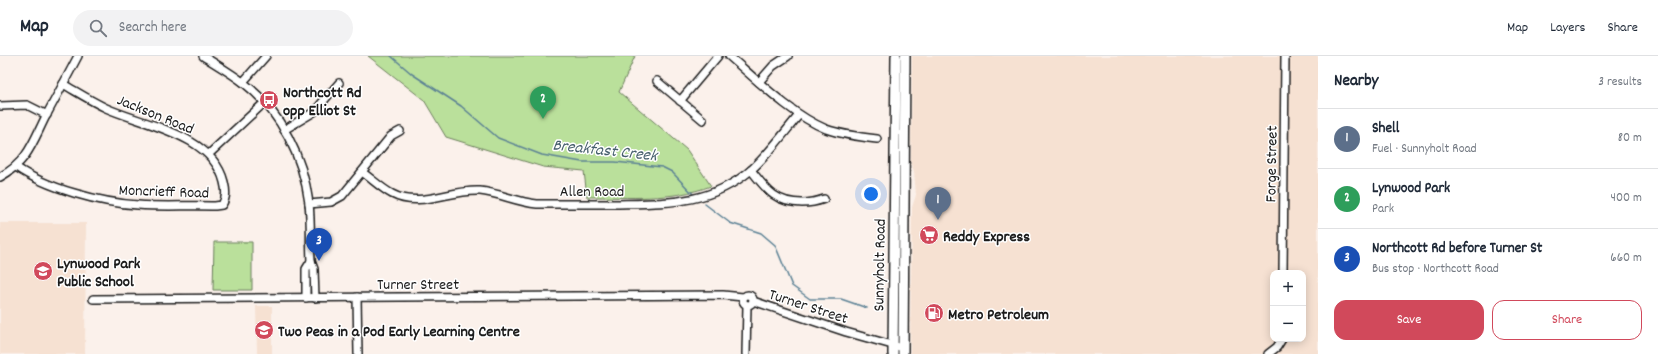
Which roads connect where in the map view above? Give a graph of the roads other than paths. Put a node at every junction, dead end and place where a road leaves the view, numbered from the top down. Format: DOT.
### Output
graph roads {
  1 [pos="78,56"];
  2 [pos="203,56"];
  3 [pos="266,56"];
  4 [pos="718,56"];
  5 [pos="729,56"];
  6 [pos="788,56"];
  7 [pos="896,56"];
  8 [pos="905,56"];
  9 [pos="1285,56"];
  10 [pos="657,81"];
  11 [pos="243,82"];
  12 [pos="759,82"];
  13 [pos="339,83"];
  14 [pos="63,84"];
  15 [pos="680,101"];
  16 [pos="264,103"];
  17 [pos="0,106"];
  18 [pos="47,115"];
  19 [pos="799,115"];
  20 [pos="702,120"];
  21 [pos="284,130"];
  22 [pos="400,131"];
  23 [pos="877,139"];
  24 [pos="209,154"];
  25 [pos="16,166"];
  26 [pos="751,170"];
  27 [pos="362,172"];
  28 [pos="0,177"];
  29 [pos="824,198"];
  30 [pos="309,204"];
  31 [pos="222,205"];
  32 [pos="311,261"];
  33 [pos="1283,270"];
  34 [pos="306,298"];
  35 [pos="315,298"];
  36 [pos="357,298"];
  37 [pos="93,299"];
  38 [pos="750,303"];
  39 [pos="1280,342"];
  40 [pos="893,350"];
  41 [pos="904,351"];
  42 [pos="358,354"];
  43 [pos="746,354"];
  44 [pos="1268,354"];
  1 -- 14 [label="street"];
  2 -- 11 [label="street"];
  3 -- 11 [label="street"];
  4 -- 15 [label="street"];
  5 -- 12 [label="street"];
  6 -- 12 [label="street"];
  7 -- 40 [label="main road, Sunnyholt Road"];
  8 -- 41 [label="main road, Sunnyholt Road"];
  9 -- 33 [label="street, Forge Street"];
  10 -- 15 [label="street"];
  11 -- 16 [label="street"];
  12 -- 19 [label="street"];
  13 -- 21 [label="street"];
  14 -- 18 [label="street"];
  14 -- 24 [label="street, Jackson Road"];
  15 -- 20 [label="street"];
  16 -- 21 [label="street"];
  16 -- 24 [label="street"];
  17 -- 18 [label="street"];
  18 -- 25 [label="street"];
  19 -- 23 [label="street"];
  19 -- 26 [label="street, Allen Road"];
  21 -- 30 [label="street"];
  22 -- 27 [label="street"];
  24 -- 31 [label="street, Jackson Road"];
  25 -- 28 [label="street"];
  25 -- 31 [label="street, Moncrieff Road"];
  26 -- 27 [label="street, Allen Road"];
  26 -- 29 [label="street"];
  27 -- 30 [label="street"];
  30 -- 32 [label="street"];
  32 -- 34 [label="street"];
  32 -- 35 [label="street"];
  34 -- 35 [label="street, Turner Street"];
  34 -- 37 [label="street, Turner Street"];
  35 -- 36 [label="street, Turner Street"];
  36 -- 38 [label="street, Turner Street"];
  36 -- 42 [label="street"];
  38 -- 40 [label="street, Turner Street"];
  38 -- 43 [label="street"];
  39 -- 44 [label="street"];
  40 -- 41 [label="street, Turner Street"];
}
